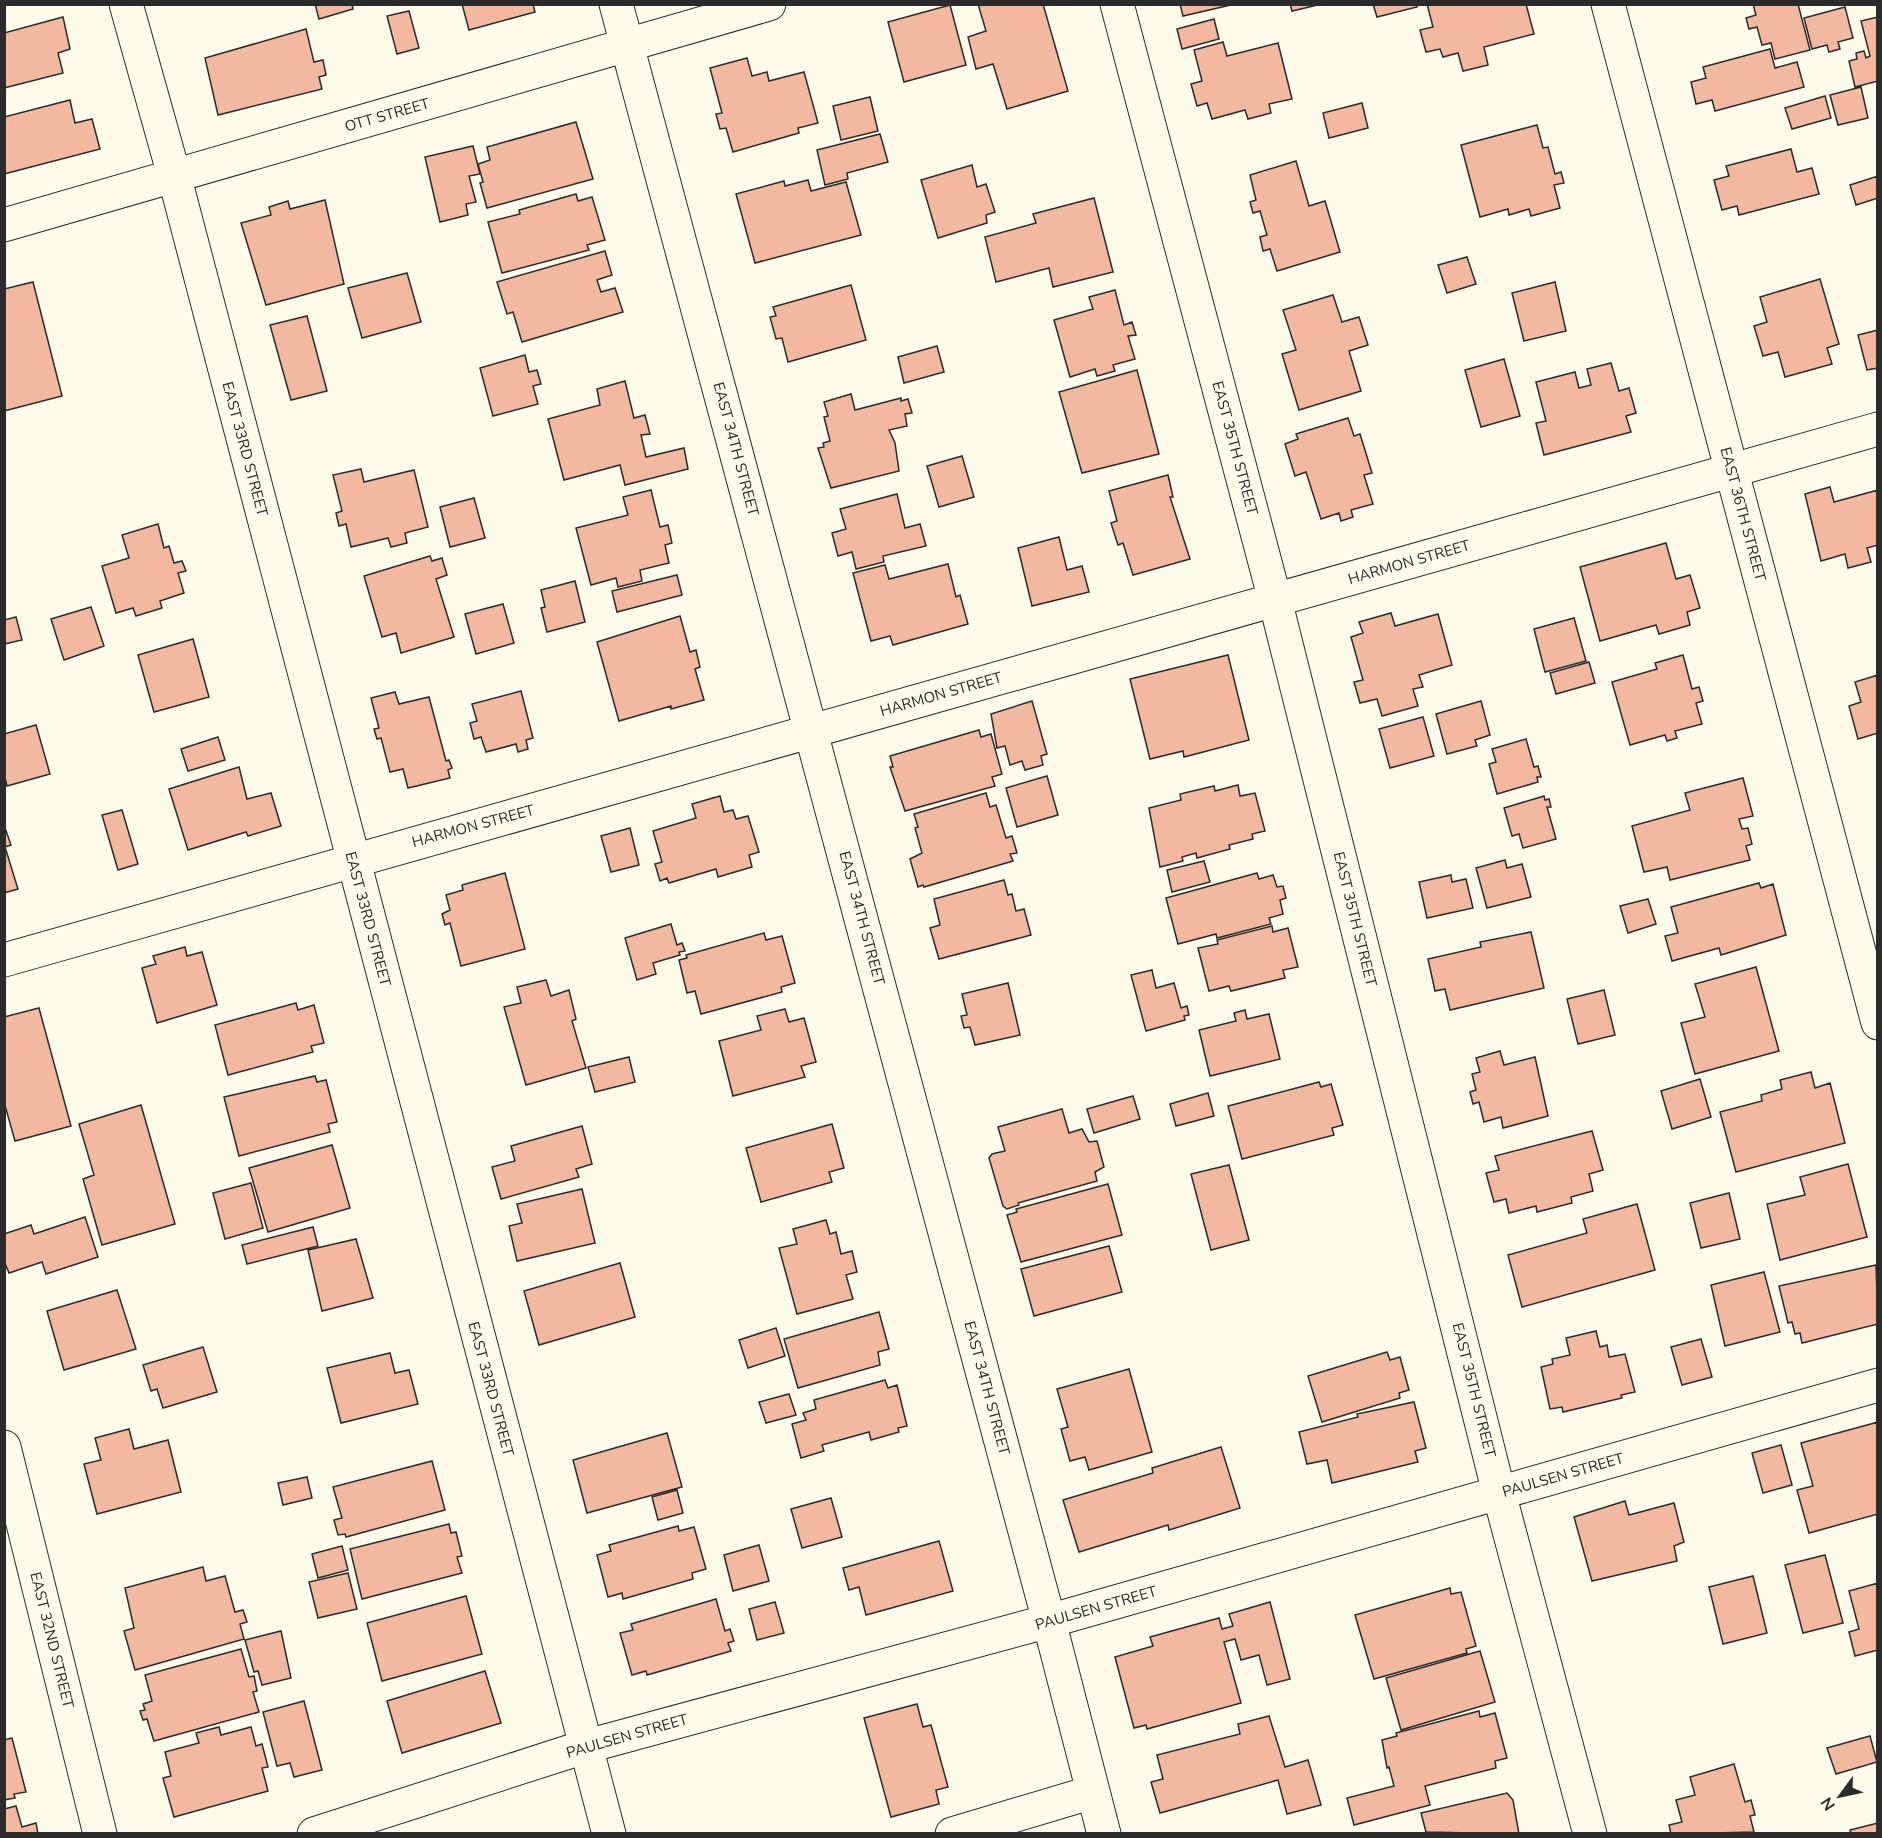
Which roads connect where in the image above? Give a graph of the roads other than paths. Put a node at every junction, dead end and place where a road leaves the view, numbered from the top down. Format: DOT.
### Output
graph roads {
  1 [pos="126,4"];
  2 [pos="616,4"];
  3 [pos="769,4"];
  4 [pos="1118,4"];
  5 [pos="1608,4"];
  6 [pos="626,45"];
  7 [pos="174,175"];
  8 [pos="4,225"];
  9 [pos="1878,429"];
  10 [pos="1732,471"];
  11 [pos="1275,600"];
  12 [pos="812,731"];
  13 [pos="352,859"];
  14 [pos="4,960"];
  15 [pos="1878,1023"];
  16 [pos="1878,1385"];
  17 [pos="4,1446"];
  18 [pos="1500,1493"];
  19 [pos="1049,1621"];
  20 [pos="584,1747"];
  21 [pos="1093,1792"];
  22 [pos="100,1833"];
  23 [pos="314,1833"];
  24 [pos="609,1833"];
  25 [pos="952,1833"];
  26 [pos="1104,1833"];
  27 [pos="1590,1833"];
  1 -- 7 [label="street, EAST 33RD STREET"];
  2 -- 6 [label="street, EAST 34TH STREET"];
  3 -- 6 [label="street, OTT STREET"];
  4 -- 11 [label="street, EAST 35TH STREET"];
  5 -- 10 [label="street, EAST 36TH STREET"];
  6 -- 7 [label="street, OTT STREET"];
  6 -- 12 [label="street, EAST 34TH STREET"];
  7 -- 8 [label="street, OTT STREET"];
  7 -- 13 [label="street, EAST 33RD STREET"];
  9 -- 10 [label="street, HARMON STREET"];
  10 -- 11 [label="street, HARMON STREET"];
  10 -- 15 [label="street, EAST 36TH STREET"];
  11 -- 12 [label="street, HARMON STREET"];
  11 -- 18 [label="street, EAST 35TH STREET"];
  12 -- 13 [label="street, HARMON STREET"];
  12 -- 19 [label="street, EAST 34TH STREET"];
  13 -- 14 [label="street, HARMON STREET"];
  13 -- 20 [label="street, EAST 33RD STREET"];
  16 -- 18 [label="street, PAULSEN STREET"];
  17 -- 22 [label="street, EAST 32ND STREET"];
  18 -- 19 [label="street, PAULSEN STREET"];
  18 -- 27 [label="street, EAST 35TH STREET"];
  19 -- 20 [label="street, PAULSEN STREET"];
  19 -- 21 [label="street, EAST 34TH STREET"];
  20 -- 23 [label="street, PAULSEN STREET"];
  20 -- 24 [label="street, EAST 33RD STREET"];
  21 -- 25 [label="street"];
  21 -- 26 [label="street, EAST 34TH STREET"];
}
